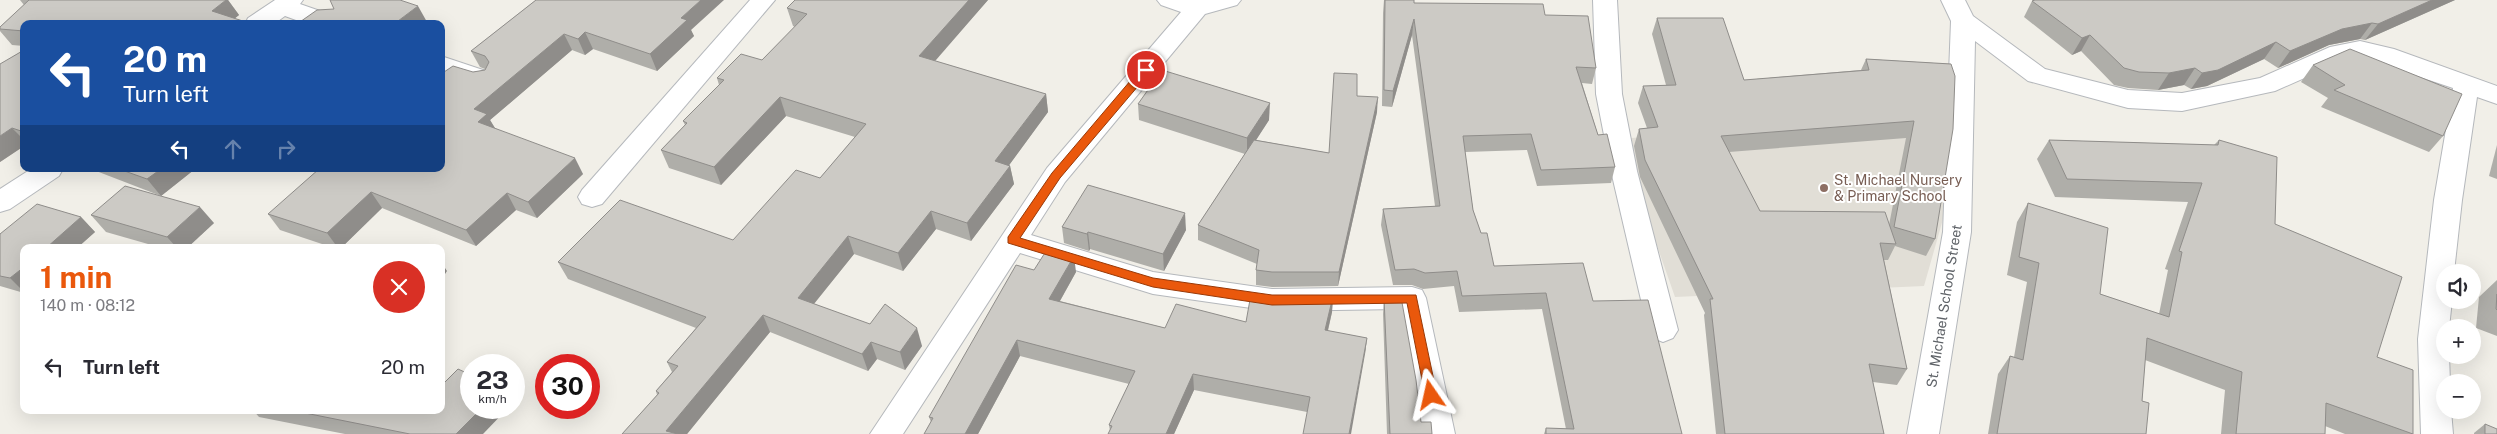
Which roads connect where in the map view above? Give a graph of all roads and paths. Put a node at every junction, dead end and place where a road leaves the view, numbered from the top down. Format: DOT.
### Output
graph roads {
  1 [pos="763,0"];
  2 [pos="1169,0"];
  3 [pos="1229,0"];
  4 [pos="1605,0"];
  5 [pos="287,3"];
  6 [pos="1197,9"];
  7 [pos="1958,10"];
  8 [pos="263,20"];
  9 [pos="323,20"];
  10 [pos="445,65"];
  11 [pos="483,79"];
  12 [pos="2466,83"];
  13 [pos="2497,94"];
  14 [pos="45,172"];
  15 [pos="592,197"];
  16 [pos="0,202"];
  17 [pos="1012,240"];
  18 [pos="1663,330"];
  19 [pos="886,434"];
  20 [pos="1439,434"];
  21 [pos="1923,434"];
  22 [pos="2437,434"];
  1 -- 15 [label="street"];
  2 -- 6 [label="street"];
  3 -- 6 [label="street"];
  4 -- 18 [label="street"];
  5 -- 8 [label="street"];
  5 -- 9 [label="street"];
  6 -- 17 [label="street"];
  7 -- 12 [label="street"];
  7 -- 21 [label="street, St. Michael School Street"];
  10 -- 11 [label="street"];
  12 -- 13 [label="street"];
  12 -- 22 [label="street"];
  14 -- 16 [label="street"];
  17 -- 19 [label="street"];
  17 -- 20 [label="street"];
}
